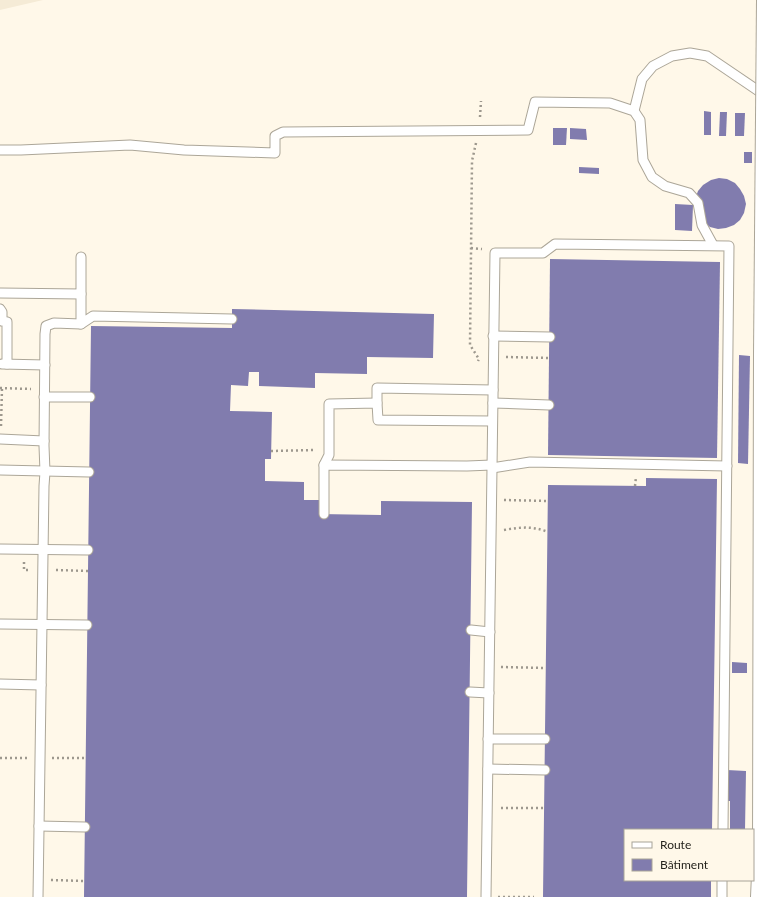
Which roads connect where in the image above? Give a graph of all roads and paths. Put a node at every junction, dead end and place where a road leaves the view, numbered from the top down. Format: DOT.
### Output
graph roads {
  1 [pos="768,0"];
  2 [pos="770,98"];
  3 [pos="634,111"];
  4 [pos="0,150"];
  5 [pos="713,245"];
  6 [pos="81,257"];
  7 [pos="0,293"];
  8 [pos="81,294"];
  9 [pos="0,309"];
  10 [pos="232,319"];
  11 [pos="81,324"];
  12 [pos="493,336"];
  13 [pos="550,336"];
  14 [pos="493,357"];
  15 [pos="549,358"];
  16 [pos="478,359"];
  17 [pos="4,364"];
  18 [pos="44,365"];
  19 [pos="493,390"];
  20 [pos="44,397"];
  21 [pos="90,397"];
  22 [pos="492,403"];
  23 [pos="377,404"];
  24 [pos="549,405"];
  25 [pos="492,421"];
  26 [pos="0,439"];
  27 [pos="44,441"];
  28 [pos="272,450"];
  29 [pos="325,463"];
  30 [pos="492,466"];
  31 [pos="727,466"];
  32 [pos="0,470"];
  33 [pos="46,472"];
  34 [pos="89,472"];
  35 [pos="491,500"];
  36 [pos="548,501"];
  37 [pos="324,514"];
  38 [pos="491,531"];
  39 [pos="548,532"];
  40 [pos="0,549"];
  41 [pos="43,549"];
  42 [pos="88,550"];
  43 [pos="0,624"];
  44 [pos="42,625"];
  45 [pos="87,625"];
  46 [pos="471,630"];
  47 [pos="490,632"];
  48 [pos="546,668"];
  49 [pos="489,670"];
  50 [pos="0,684"];
  51 [pos="41,685"];
  52 [pos="470,692"];
  53 [pos="489,693"];
  54 [pos="488,739"];
  55 [pos="545,739"];
  56 [pos="488,769"];
  57 [pos="545,770"];
  58 [pos="487,808"];
  59 [pos="544,808"];
  60 [pos="39,826"];
  61 [pos="85,827"];
  62 [pos="723,829"];
  63 [pos="722,881"];
  64 [pos="38,897"];
  65 [pos="486,897"];
  66 [pos="495,897"];
  67 [pos="534,897"];
  68 [pos="722,897"];
  69 [pos="762,897"];
  1 -- 69 [label="main road, bridge"];
  2 -- 3 [label="lane"];
  3 -- 4 [label="lane"];
  3 -- 5 [label="lane"];
  5 -- 12 [label="lane"];
  5 -- 31 [label="lane"];
  6 -- 8 [label="lane"];
  7 -- 8 [label="lane"];
  8 -- 11 [label="lane"];
  9 -- 17 [label="lane"];
  10 -- 11 [label="lane"];
  11 -- 18 [label="lane"];
  12 -- 13 [label="lane"];
  12 -- 14 [label="lane"];
  14 -- 15 [label="path"];
  14 -- 16 [label="path"];
  14 -- 19 [label="lane"];
  17 -- 18 [label="lane"];
  18 -- 20 [label="lane"];
  19 -- 22 [label="lane"];
  19 -- 23 [label="lane"];
  20 -- 21 [label="lane"];
  20 -- 27 [label="lane"];
  22 -- 24 [label="lane"];
  22 -- 25 [label="lane"];
  23 -- 25 [label="lane"];
  23 -- 29 [label="lane"];
  25 -- 30 [label="lane"];
  26 -- 27 [label="lane"];
  27 -- 33 [label="lane"];
  28 -- 29 [label="path"];
  29 -- 30 [label="lane"];
  29 -- 37 [label="lane"];
  30 -- 31 [label="lane"];
  30 -- 35 [label="lane"];
  31 -- 62 [label="lane"];
  32 -- 33 [label="lane"];
  33 -- 34 [label="lane"];
  33 -- 41 [label="lane"];
  35 -- 36 [label="path"];
  35 -- 38 [label="lane"];
  38 -- 39 [label="path"];
  38 -- 47 [label="lane"];
  40 -- 41 [label="lane"];
  41 -- 42 [label="lane"];
  41 -- 44 [label="lane"];
  43 -- 44 [label="lane"];
  44 -- 45 [label="lane"];
  44 -- 51 [label="lane"];
  46 -- 47 [label="lane"];
  47 -- 49 [label="lane"];
  48 -- 49 [label="path"];
  49 -- 53 [label="lane"];
  50 -- 51 [label="lane"];
  51 -- 60 [label="lane"];
  52 -- 53 [label="lane"];
  53 -- 54 [label="lane"];
  54 -- 55 [label="lane"];
  54 -- 56 [label="lane"];
  56 -- 57 [label="lane"];
  56 -- 58 [label="lane"];
  58 -- 59 [label="path"];
  58 -- 65 [label="lane"];
  60 -- 61 [label="lane"];
  60 -- 64 [label="lane"];
  63 -- 68 [label="lane"];
  66 -- 67 [label="path"];
}
